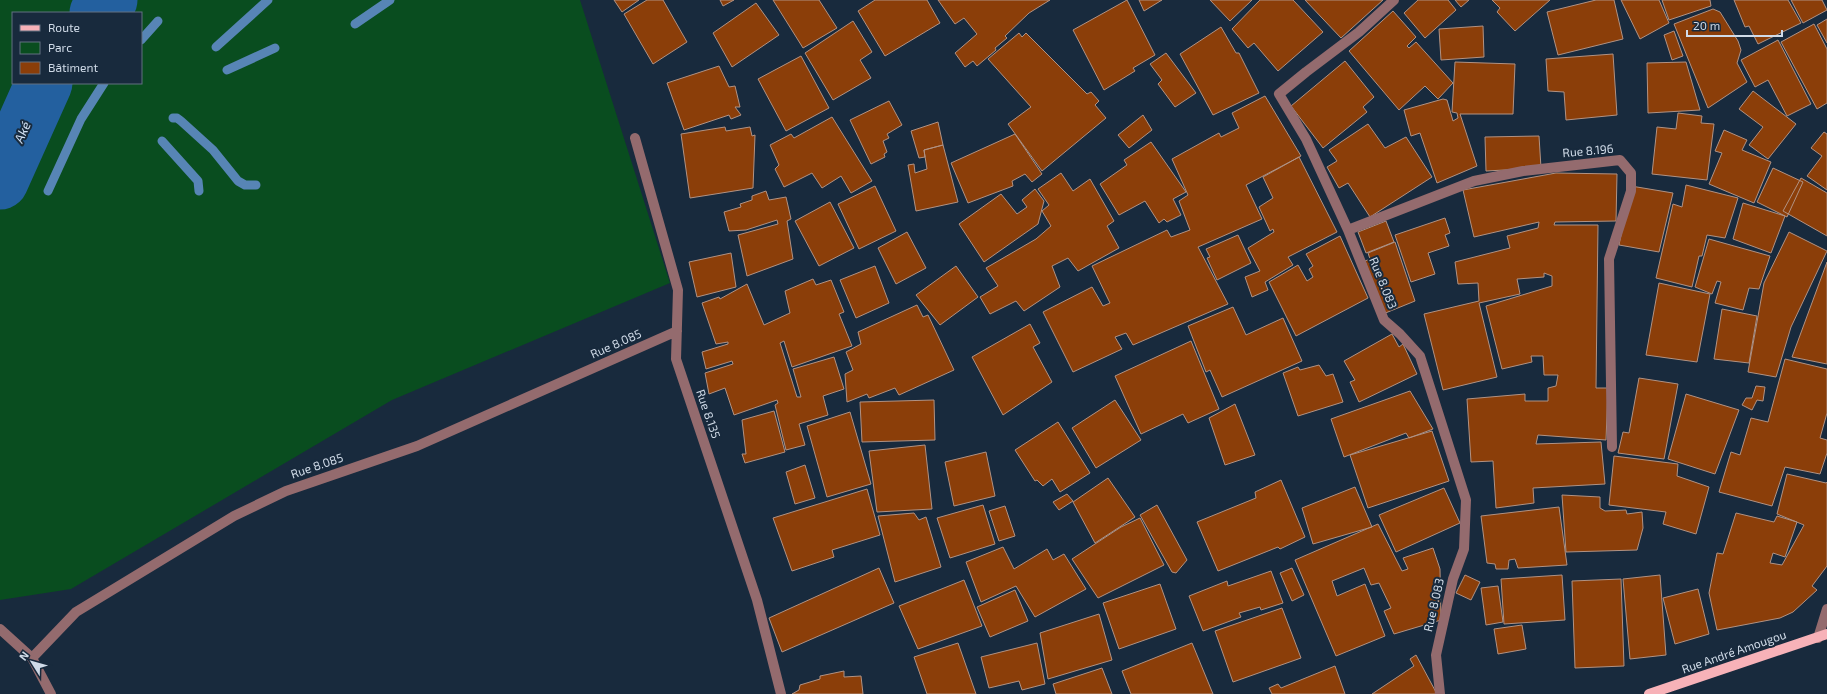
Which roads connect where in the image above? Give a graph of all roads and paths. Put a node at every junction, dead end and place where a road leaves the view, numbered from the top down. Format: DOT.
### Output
graph roads {
  1 [pos="1394,0"];
  2 [pos="634,138"];
  3 [pos="1348,230"];
  4 [pos="677,332"];
  5 [pos="1612,447"];
  6 [pos="1827,609"];
  7 [pos="0,629"];
  8 [pos="1822,636"];
  9 [pos="32,658"];
  10 [pos="51,694"];
  11 [pos="781,694"];
  12 [pos="1440,694"];
  13 [pos="1649,694"];
  1 -- 3 [label="street, Rue 8.083"];
  2 -- 4 [label="street, Rue 8.135"];
  3 -- 5 [label="street, Rue 8.196"];
  3 -- 12 [label="street, Rue 8.083"];
  4 -- 9 [label="street, Rue 8.085"];
  4 -- 11 [label="street, Rue 8.135"];
  6 -- 8 [label="street"];
  7 -- 9 [label="street"];
  8 -- 13 [label="main road, Rue André Amougou"];
  9 -- 10 [label="street"];
}
